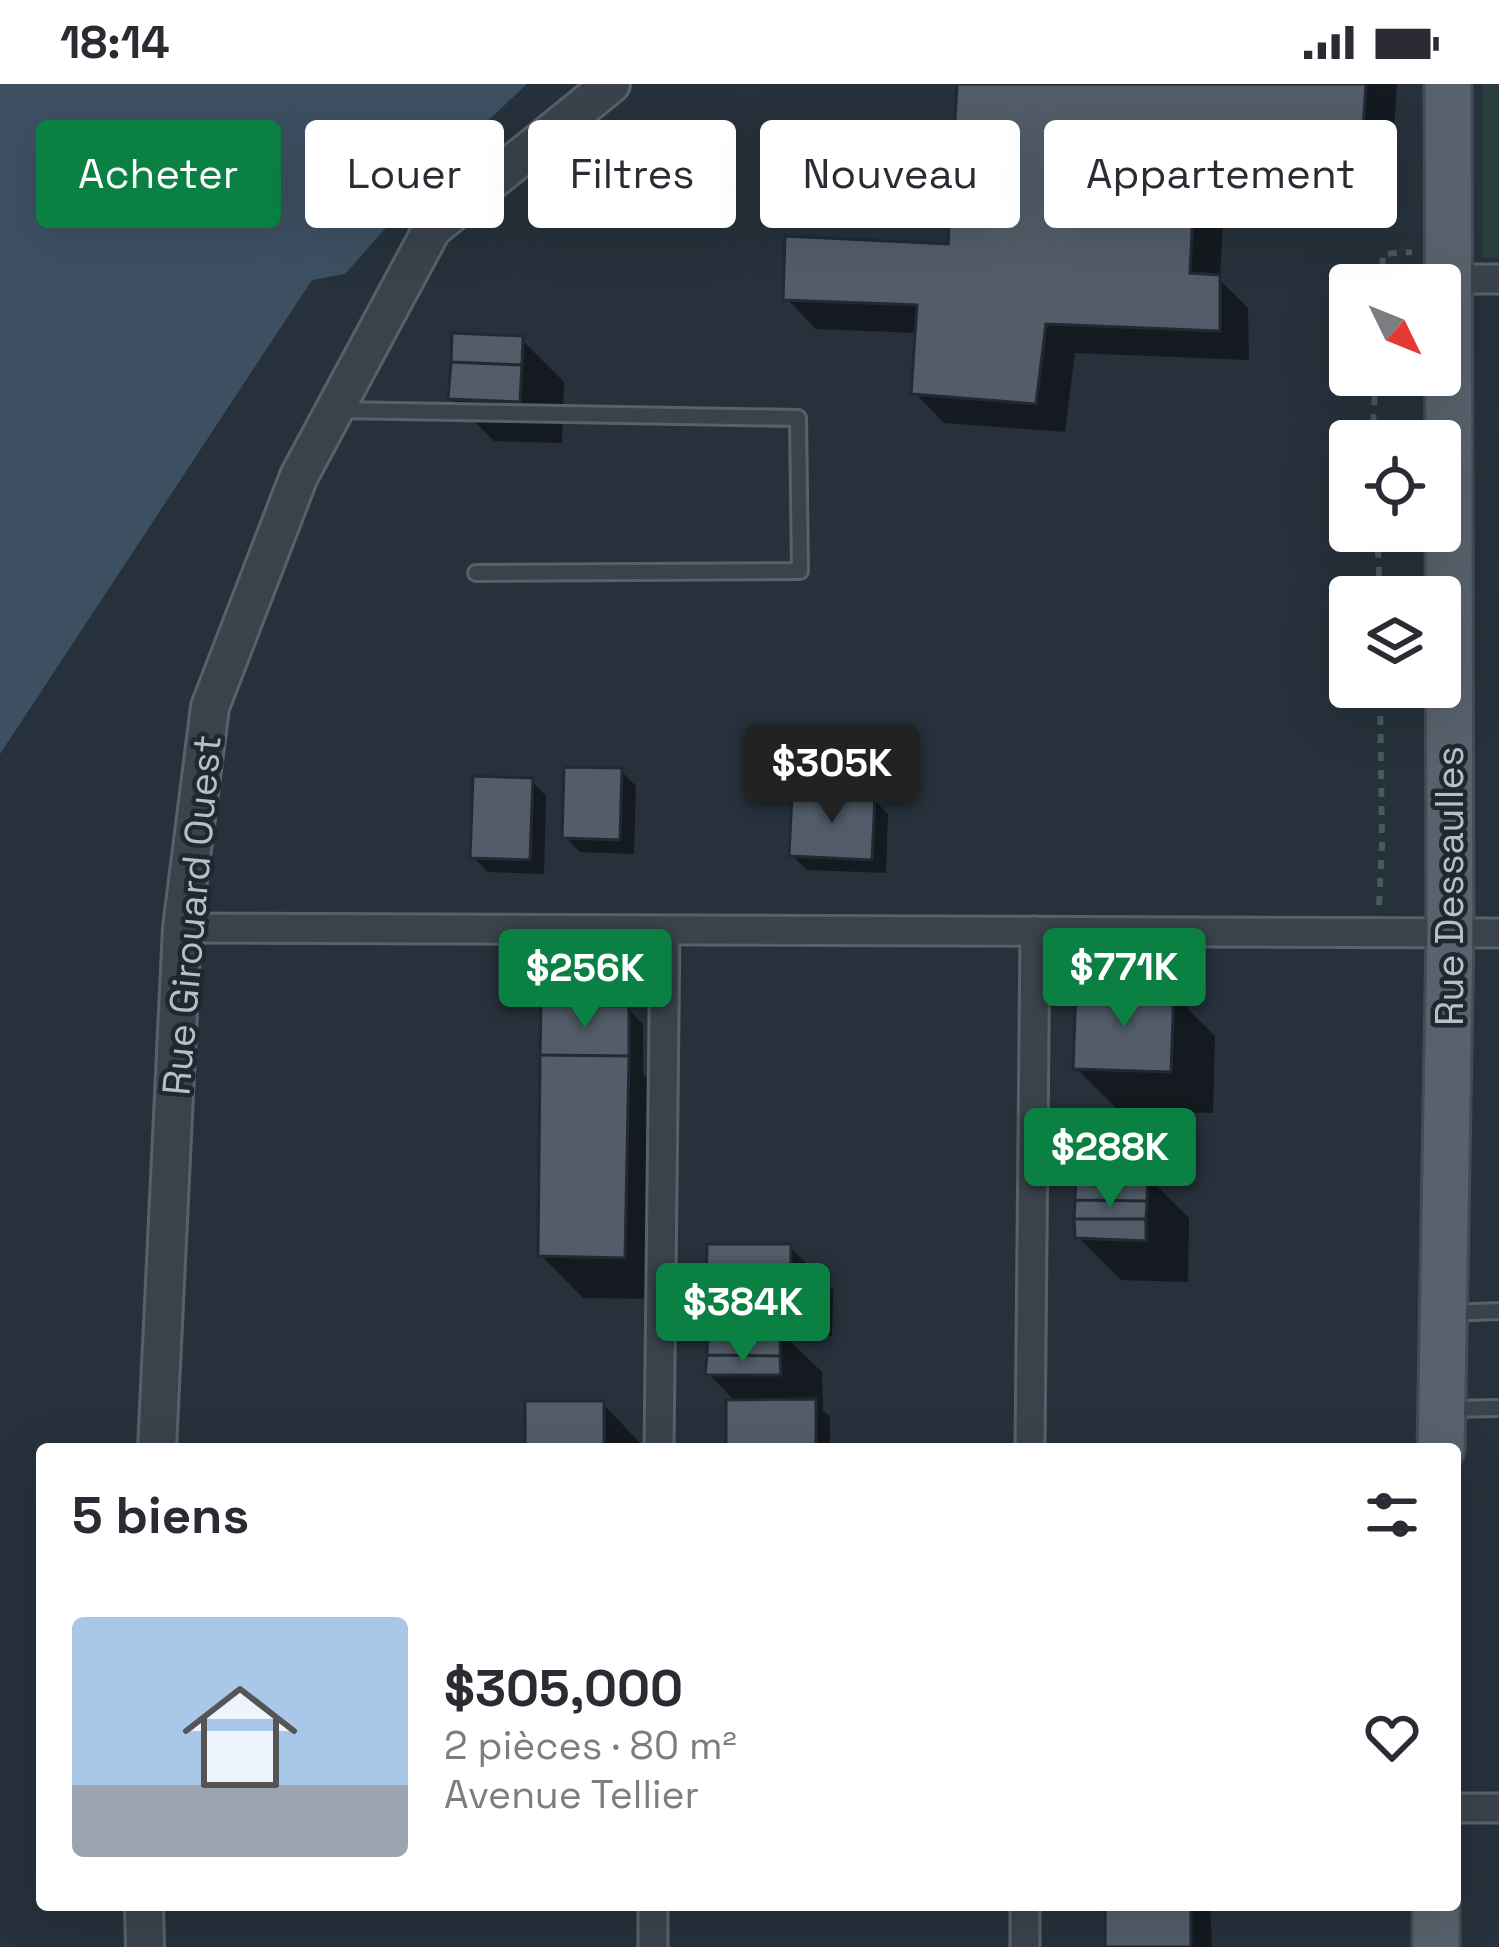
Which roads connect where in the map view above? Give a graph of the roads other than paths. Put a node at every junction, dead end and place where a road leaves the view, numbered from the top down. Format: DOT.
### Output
graph roads {
  1 [pos="611,84"];
  2 [pos="1448,84"];
  3 [pos="1448,264"];
  4 [pos="1461,269"];
  5 [pos="1499,279"];
  6 [pos="1448,396"];
  7 [pos="334,410"];
  8 [pos="476,573"];
  9 [pos="182,928"];
  10 [pos="665,930"];
  11 [pos="1035,931"];
  12 [pos="1450,932"];
  13 [pos="1499,933"];
  14 [pos="1499,1311"];
  15 [pos="1444,1313"];
  16 [pos="1499,1408"];
  17 [pos="1442,1429"];
  18 [pos="157,1443"];
  19 [pos="659,1443"];
  20 [pos="1030,1443"];
  21 [pos="1461,1808"];
  22 [pos="1499,1808"];
  23 [pos="144,1911"];
  24 [pos="653,1911"];
  25 [pos="1025,1911"];
  26 [pos="1436,1911"];
  27 [pos="146,1947"];
  28 [pos="652,1947"];
  29 [pos="1025,1947"];
  30 [pos="1436,1947"];
  1 -- 7 [label="street, Rue Girouard Ouest"];
  2 -- 3 [label="main road, Rue Dessaulles"];
  4 -- 5 [label="street"];
  6 -- 12 [label="main road, Rue Dessaulles"];
  7 -- 8 [label="lane"];
  7 -- 9 [label="street, Rue Girouard Ouest"];
  9 -- 10 [label="street"];
  9 -- 18 [label="street, Rue Girouard Ouest"];
  10 -- 11 [label="street"];
  10 -- 19 [label="street"];
  11 -- 12 [label="street"];
  11 -- 20 [label="street"];
  12 -- 13 [label="street"];
  12 -- 15 [label="main road, Rue Dessaulles"];
  14 -- 15 [label="lane"];
  15 -- 17 [label="main road, Rue Dessaulles"];
  16 -- 17 [label="lane"];
  21 -- 22 [label="street"];
  23 -- 27 [label="street"];
  24 -- 28 [label="street"];
  25 -- 29 [label="street"];
  26 -- 30 [label="main road"];
}
